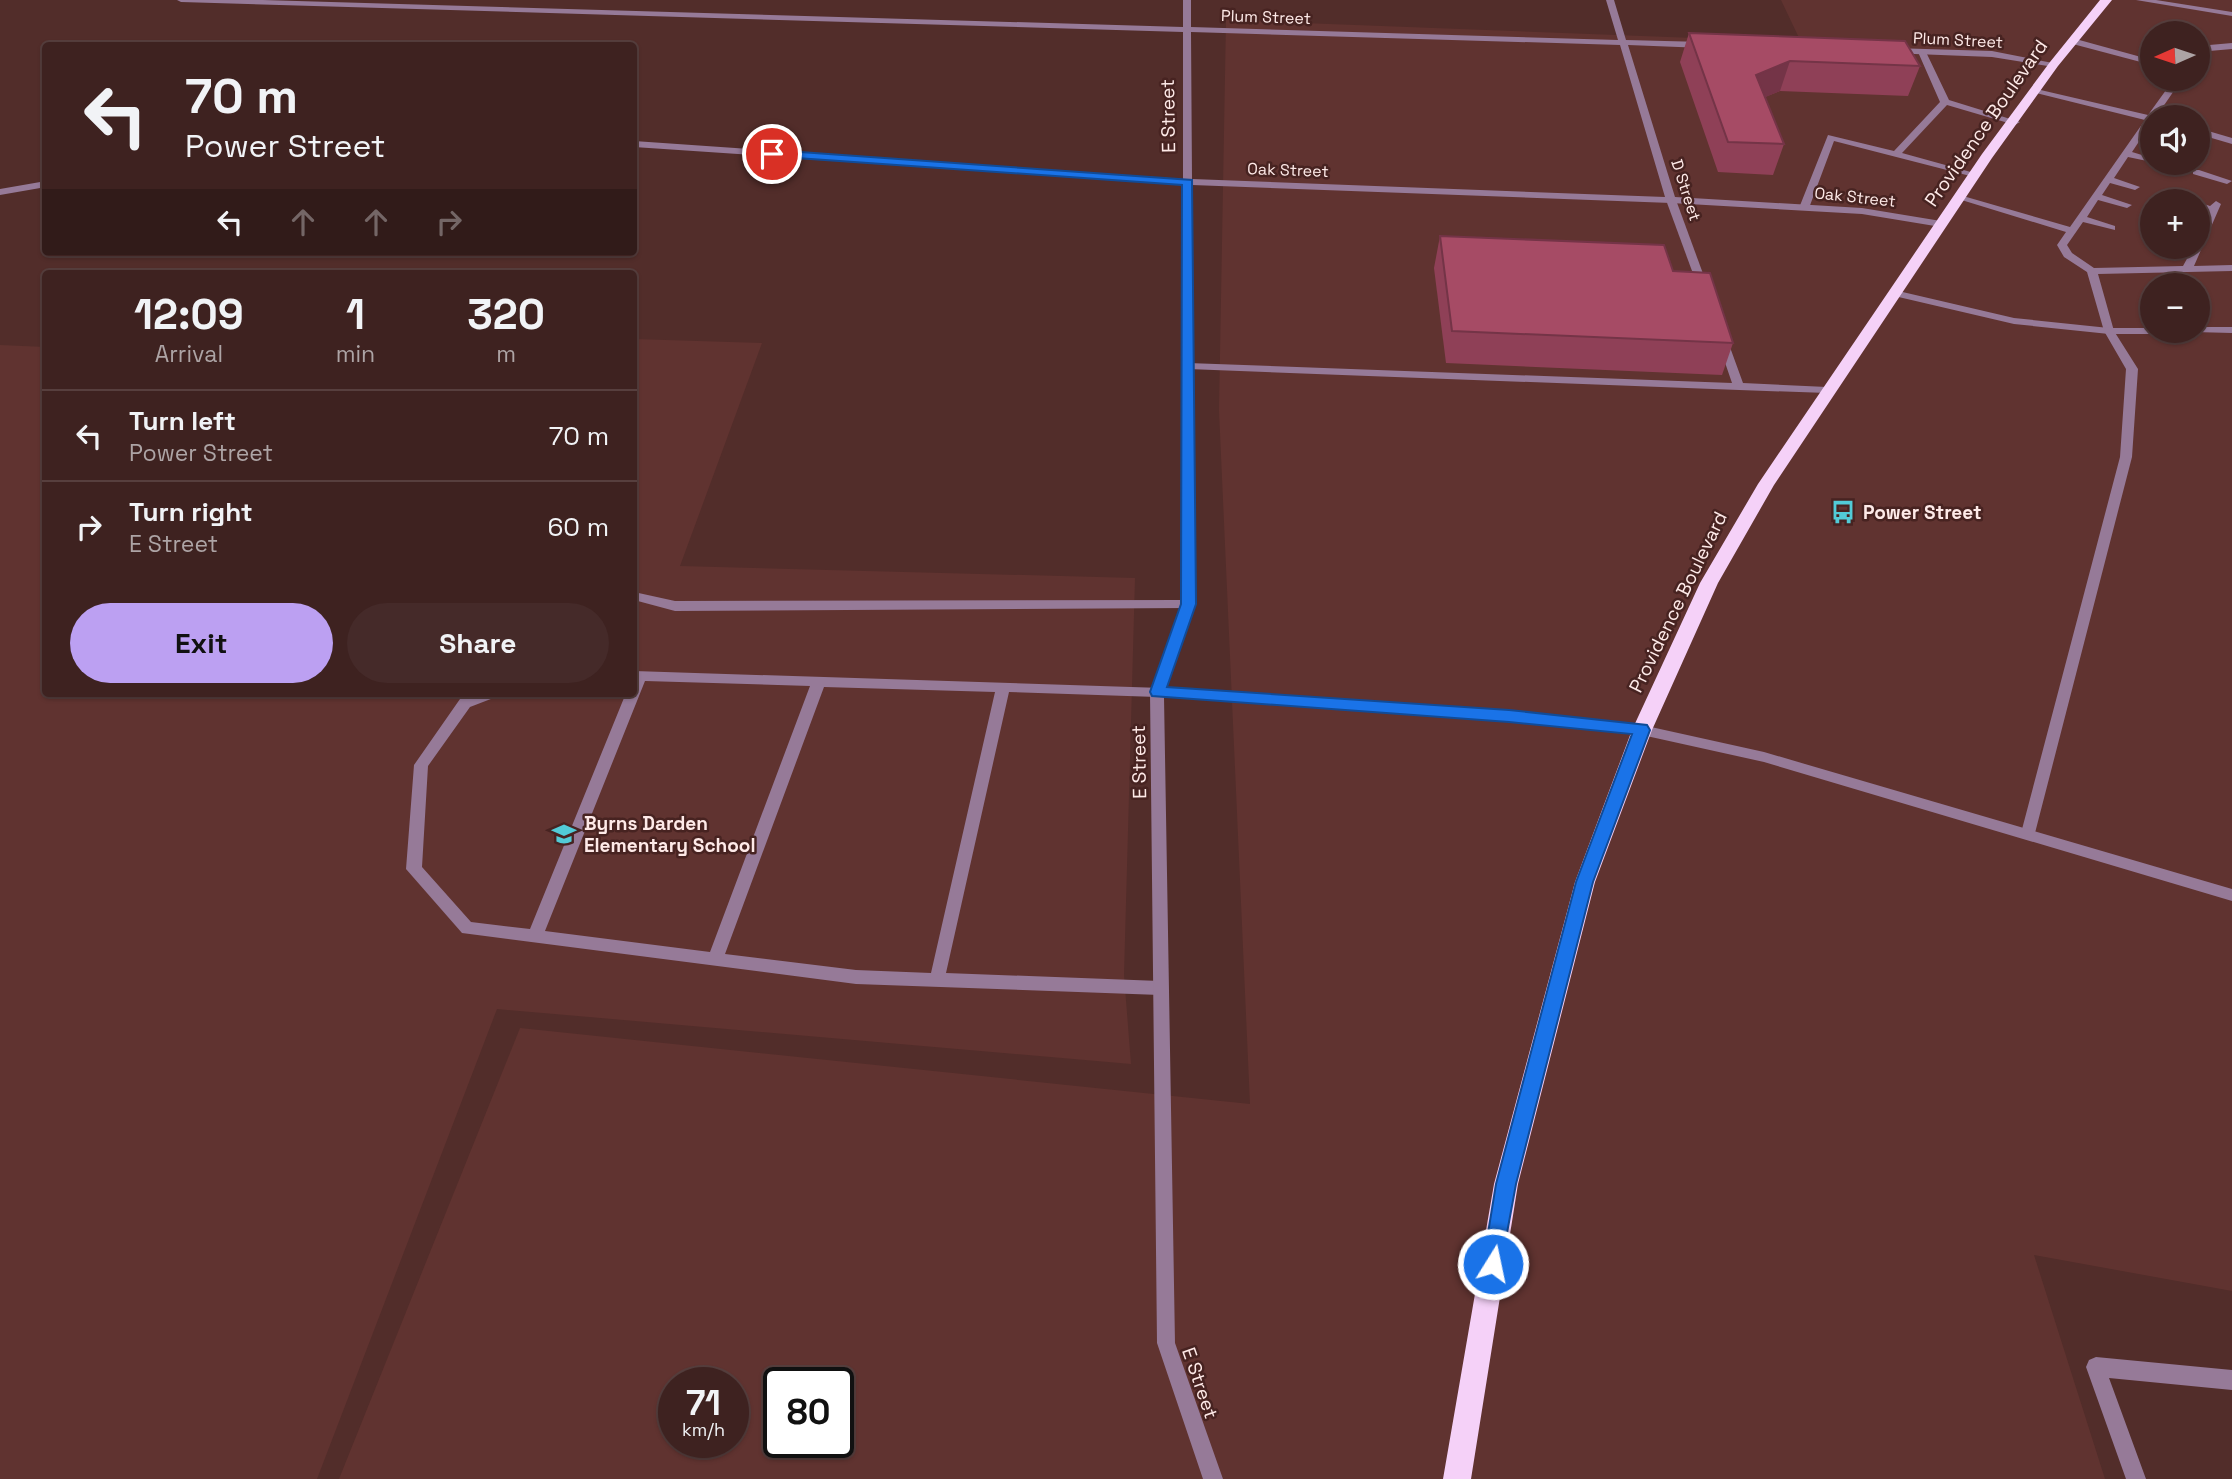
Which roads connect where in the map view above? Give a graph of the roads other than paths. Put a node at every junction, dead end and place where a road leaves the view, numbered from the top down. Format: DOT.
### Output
graph roads {
  1 [pos="181,0"];
  2 [pos="1187,0"];
  3 [pos="1610,0"];
  4 [pos="2106,0"];
  5 [pos="2140,0"];
  6 [pos="2232,14"];
  7 [pos="1186,28"];
  8 [pos="2072,41"];
  9 [pos="1625,43"];
  10 [pos="1720,46"];
  11 [pos="2232,46"];
  12 [pos="2210,48"];
  13 [pos="1881,51"];
  14 [pos="1922,52"];
  15 [pos="2140,60"];
  16 [pos="2054,64"];
  17 [pos="2035,90"];
  18 [pos="1945,102"];
  19 [pos="2140,115"];
  20 [pos="2015,122"];
  21 [pos="2140,133"];
  22 [pos="2210,135"];
  23 [pos="2232,141"];
  24 [pos="637,144"];
  25 [pos="1897,153"];
  26 [pos="2126,153"];
  27 [pos="2140,157"];
  28 [pos="2232,169"];
  29 [pos="2204,175"];
  30 [pos="1975,176"];
  31 [pos="2108,179"];
  32 [pos="1188,182"];
  33 [pos="42,185"];
  34 [pos="2135,187"];
  35 [pos="0,192"];
  36 [pos="2096,196"];
  37 [pos="1960,198"];
  38 [pos="1671,200"];
  39 [pos="2127,205"];
  40 [pos="1804,208"];
  41 [pos="2081,218"];
  42 [pos="1941,224"];
  43 [pos="2112,228"];
  44 [pos="2072,231"];
  45 [pos="2191,259"];
  46 [pos="2232,268"];
  47 [pos="2187,269"];
  48 [pos="2092,271"];
  49 [pos="1894,293"];
  50 [pos="1707,298"];
  51 [pos="1716,323"];
  52 [pos="2210,330"];
  53 [pos="2232,330"];
  54 [pos="2109,331"];
  55 [pos="2140,331"];
  56 [pos="1188,366"];
  57 [pos="1738,387"];
  58 [pos="1827,390"];
  59 [pos="637,597"];
  60 [pos="1189,604"];
  61 [pos="637,676"];
  62 [pos="819,681"];
  63 [pos="1003,687"];
  64 [pos="1157,692"];
  65 [pos="481,697"];
  66 [pos="629,697"];
  67 [pos="1642,730"];
  68 [pos="2028,833"];
  69 [pos="2232,895"];
  70 [pos="535,937"];
  71 [pos="715,960"];
  72 [pos="937,980"];
  73 [pos="1160,988"];
  74 [pos="2232,1380"];
  75 [pos="1213,1479"];
  76 [pos="1457,1479"];
  77 [pos="2136,1479"];
  1 -- 7 [label="street, Plum Street"];
  2 -- 7 [label="street, E Street"];
  3 -- 9 [label="street, D Street"];
  4 -- 8 [label="highway, Providence Boulevard"];
  5 -- 6 [label="street"];
  7 -- 9 [label="street, Plum Street"];
  7 -- 32 [label="street, E Street"];
  8 -- 15 [label="street"];
  8 -- 16 [label="highway, Providence Boulevard"];
  9 -- 10 [label="street, Plum Street"];
  9 -- 38 [label="street, D Street"];
  11 -- 12 [label="street"];
  13 -- 14 [label="street, Plum Street"];
  14 -- 16 [label="street, Plum Street"];
  14 -- 18 [label="street"];
  16 -- 17 [label="highway, Providence Boulevard"];
  17 -- 19 [label="street"];
  17 -- 20 [label="highway, Providence Boulevard"];
  18 -- 20 [label="street"];
  18 -- 25 [label="street"];
  20 -- 30 [label="highway, Providence Boulevard"];
  21 -- 26 [label="street"];
  22 -- 23 [label="street"];
  24 -- 32 [label="street, Oak Street"];
  25 -- 30 [label="street"];
  25 -- 40 [label="street"];
  26 -- 27 [label="street"];
  26 -- 31 [label="street"];
  28 -- 29 [label="street"];
  30 -- 37 [label="highway, Providence Boulevard"];
  31 -- 34 [label="street"];
  31 -- 36 [label="street"];
  32 -- 38 [label="street, Oak Street"];
  32 -- 56 [label="street, E Street"];
  33 -- 35 [label="street"];
  36 -- 39 [label="street"];
  36 -- 41 [label="street"];
  37 -- 42 [label="highway, Providence Boulevard"];
  37 -- 44 [label="street"];
  38 -- 40 [label="street, Oak Street"];
  38 -- 50 [label="street, D Street"];
  40 -- 42 [label="street, Oak Street"];
  41 -- 43 [label="street"];
  41 -- 44 [label="street"];
  42 -- 49 [label="highway, Providence Boulevard"];
  44 -- 48 [label="street"];
  45 -- 47 [label="street"];
  46 -- 47 [label="street"];
  47 -- 48 [label="street"];
  48 -- 54 [label="street"];
  49 -- 54 [label="street"];
  49 -- 58 [label="highway, Providence Boulevard"];
  51 -- 57 [label="street"];
  52 -- 53 [label="street"];
  54 -- 55 [label="street"];
  54 -- 68 [label="street"];
  56 -- 57 [label="street"];
  56 -- 60 [label="street, E Street"];
  57 -- 58 [label="street"];
  58 -- 67 [label="highway, Providence Boulevard"];
  59 -- 60 [label="street"];
  60 -- 64 [label="street, E Street"];
  61 -- 62 [label="street"];
  62 -- 63 [label="street"];
  62 -- 71 [label="street"];
  63 -- 64 [label="street"];
  63 -- 72 [label="street"];
  64 -- 67 [label="street"];
  64 -- 73 [label="street, E Street"];
  65 -- 70 [label="street"];
  66 -- 70 [label="street"];
  67 -- 68 [label="street"];
  67 -- 76 [label="highway, Providence Boulevard"];
  68 -- 69 [label="street"];
  70 -- 71 [label="street"];
  71 -- 72 [label="street"];
  72 -- 73 [label="street"];
  73 -- 75 [label="street, E Street"];
  74 -- 77 [label="street"];
}
